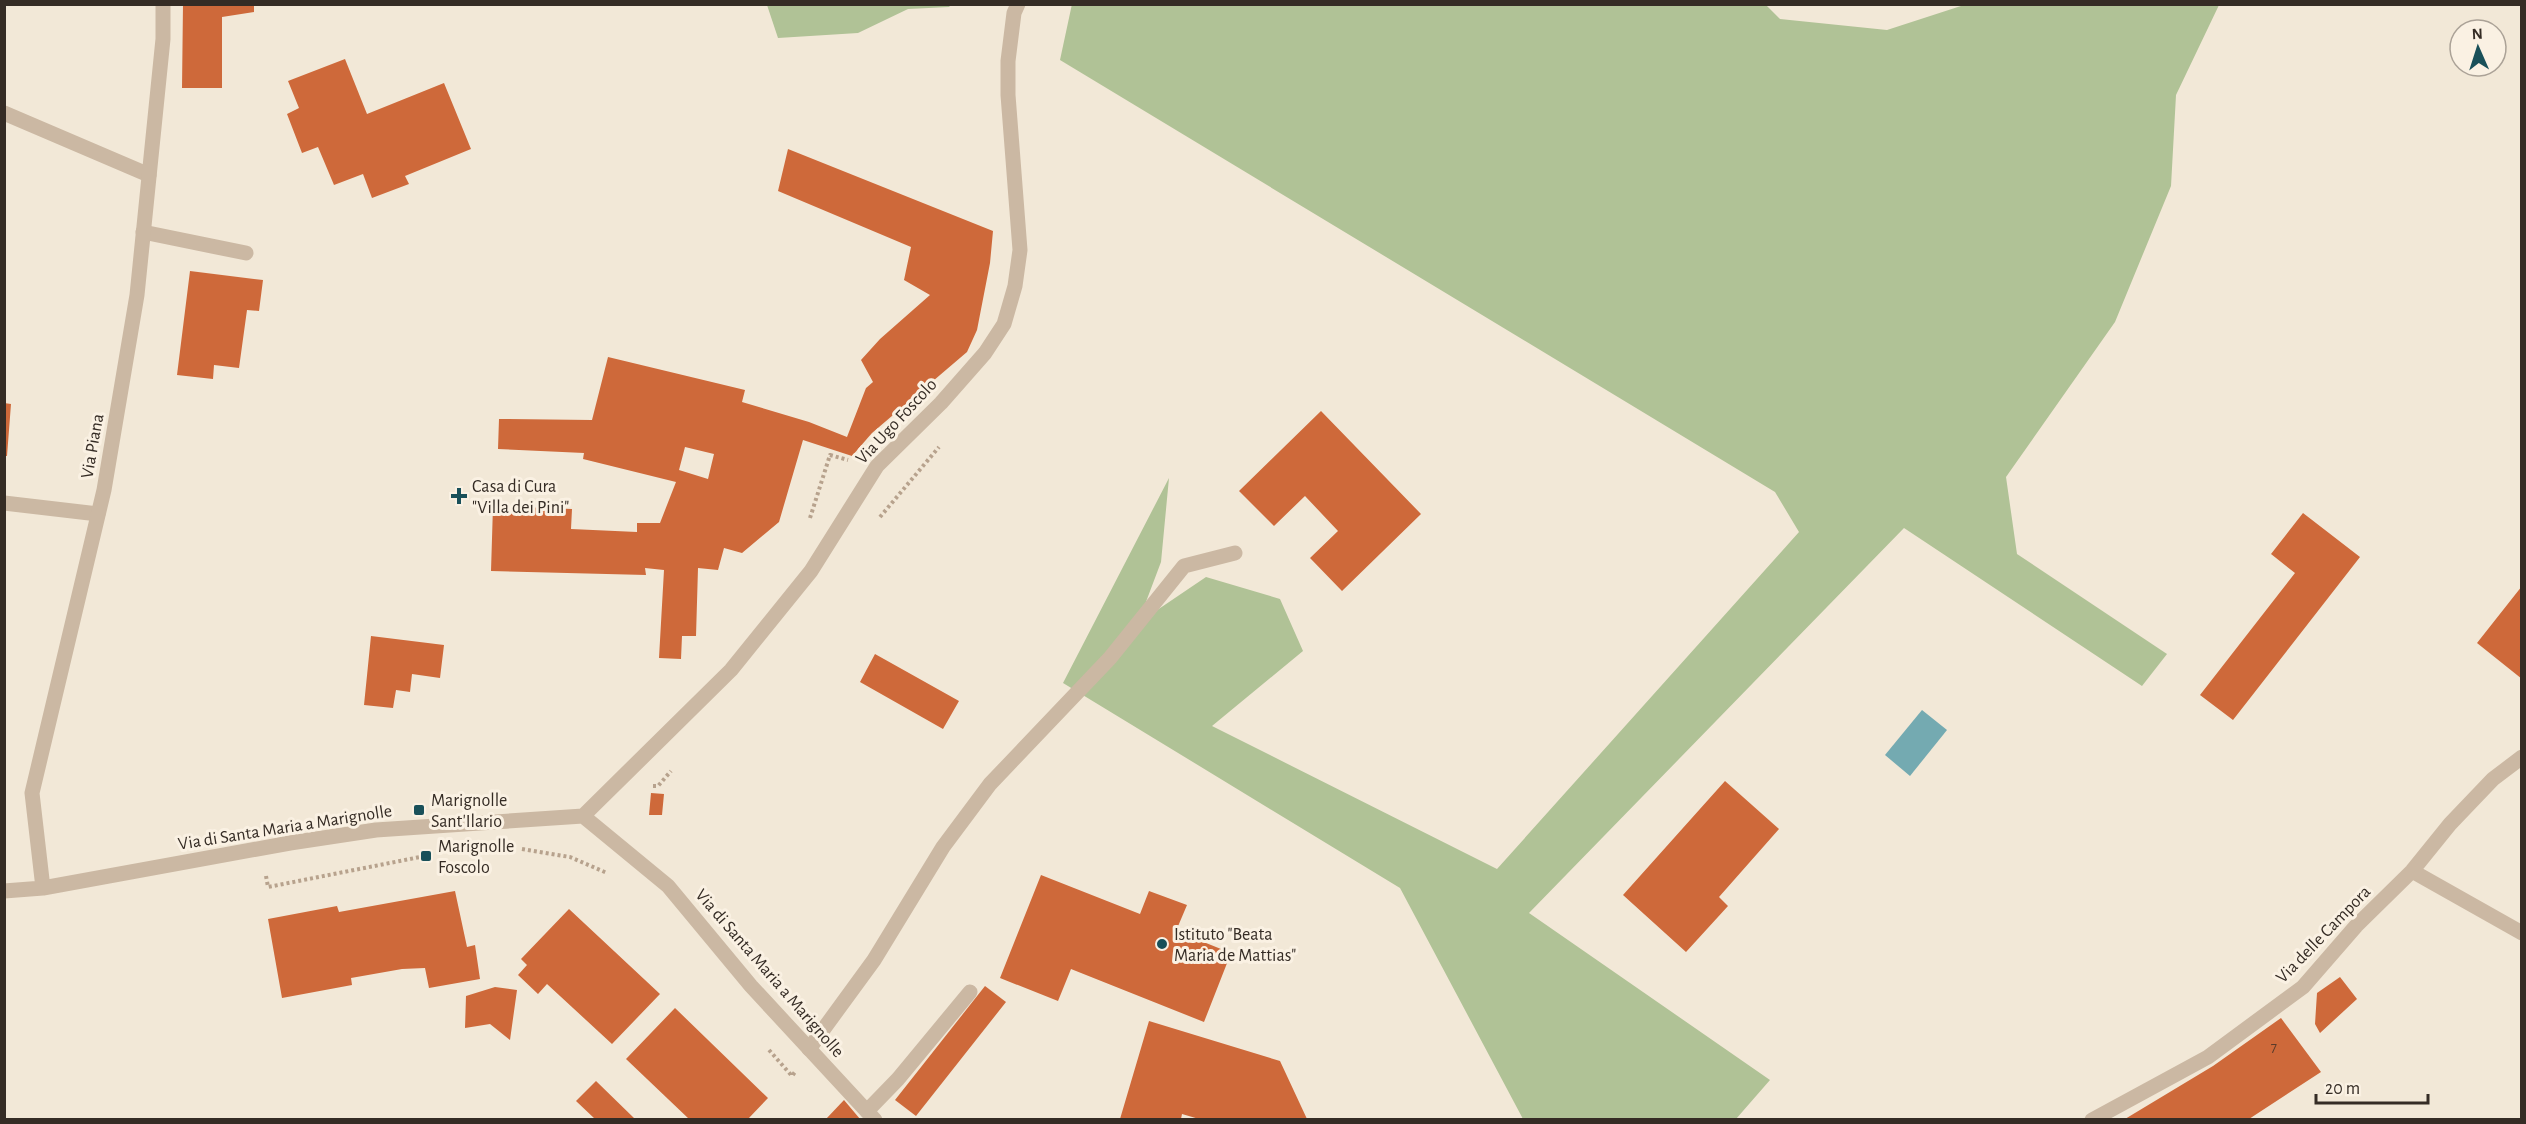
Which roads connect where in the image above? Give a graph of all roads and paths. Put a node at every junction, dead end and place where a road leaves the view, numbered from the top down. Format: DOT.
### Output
graph roads {
  1 [pos="163,4"];
  2 [pos="1018,4"];
  3 [pos="4,113"];
  4 [pos="149,175"];
  5 [pos="143,232"];
  6 [pos="246,252"];
  7 [pos="854,462"];
  8 [pos="4,503"];
  9 [pos="98,514"];
  10 [pos="807,527"];
  11 [pos="1235,553"];
  12 [pos="2522,758"];
  13 [pos="583,816"];
  14 [pos="262,848"];
  15 [pos="520,849"];
  16 [pos="420,856"];
  17 [pos="2412,871"];
  18 [pos="613,876"];
  19 [pos="43,888"];
  20 [pos="4,891"];
  21 [pos="2522,933"];
  22 [pos="970,992"];
  23 [pos="762,1041"];
  24 [pos="809,1048"];
  25 [pos="871,1115"];
  26 [pos="2092,1119"];
  1 -- 4 [label="street, Via Piana"];
  2 -- 13 [label="street, Via Ugo Foscolo"];
  3 -- 4 [label="street"];
  4 -- 5 [label="street, Via Piana"];
  5 -- 6 [label="street"];
  5 -- 9 [label="street, Via Piana"];
  7 -- 10 [label="path"];
  8 -- 9 [label="street"];
  9 -- 19 [label="street, Via Piana"];
  11 -- 24 [label="street"];
  12 -- 17 [label="street, Via delle Campora"];
  13 -- 14 [label="street, Via di Santa Maria a Marignolle"];
  13 -- 24 [label="street, Via di Santa Maria a Marignolle"];
  14 -- 16 [label="path"];
  14 -- 19 [label="street, Via di Santa Maria a Marignolle"];
  15 -- 18 [label="path"];
  17 -- 21 [label="street"];
  17 -- 26 [label="street, Via delle Campora"];
  19 -- 20 [label="street, Via di Santa Maria a Marignolle"];
  22 -- 25 [label="street"];
  23 -- 24 [label="path"];
  24 -- 25 [label="street, Via di Santa Maria a Marignolle"];
}
